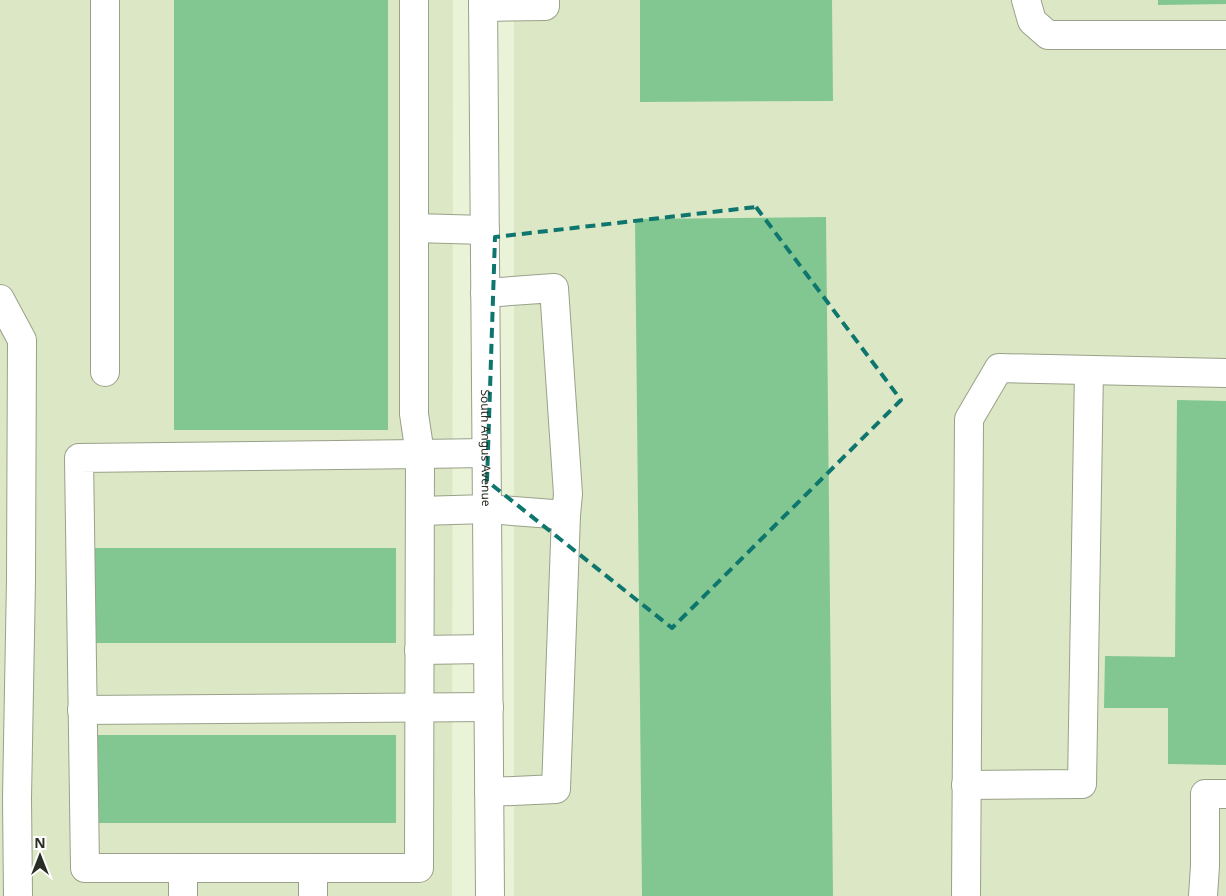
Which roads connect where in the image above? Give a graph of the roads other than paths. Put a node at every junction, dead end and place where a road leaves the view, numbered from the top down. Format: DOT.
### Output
graph roads {
  1 [pos="105,0"];
  2 [pos="414,0"];
  3 [pos="545,0"];
  4 [pos="1026,0"];
  5 [pos="483,4"];
  6 [pos="1226,35"];
  7 [pos="414,228"];
  8 [pos="485,230"];
  9 [pos="485,293"];
  10 [pos="0,299"];
  11 [pos="1089,370"];
  12 [pos="105,372"];
  13 [pos="1226,373"];
  14 [pos="486,453"];
  15 [pos="420,454"];
  16 [pos="487,510"];
  17 [pos="420,511"];
  18 [pos="566,515"];
  19 [pos="488,649"];
  20 [pos="420,650"];
  21 [pos="420,707"];
  22 [pos="489,707"];
  23 [pos="82,710"];
  24 [pos="966,785"];
  25 [pos="489,792"];
  26 [pos="1226,794"];
  27 [pos="9,834"];
  28 [pos="1216,866"];
  29 [pos="183,868"];
  30 [pos="313,868"];
  31 [pos="18,896"];
  32 [pos="183,896"];
  33 [pos="313,896"];
  34 [pos="490,896"];
  35 [pos="966,896"];
  36 [pos="1203,896"];
  1 -- 12 [label="street"];
  2 -- 7 [label="street"];
  3 -- 5 [label="street"];
  4 -- 6 [label="street"];
  5 -- 8 [label="street, South Angus Avenue"];
  7 -- 8 [label="street"];
  7 -- 15 [label="street"];
  8 -- 9 [label="street, South Angus Avenue"];
  9 -- 14 [label="street, South Angus Avenue"];
  9 -- 18 [label="street"];
  10 -- 27 [label="street"];
  11 -- 13 [label="street"];
  11 -- 24 [label="street"];
  11 -- 24 [label="street"];
  14 -- 15 [label="street"];
  14 -- 16 [label="street, South Angus Avenue"];
  15 -- 17 [label="street"];
  15 -- 23 [label="street"];
  16 -- 17 [label="street"];
  16 -- 18 [label="street"];
  16 -- 19 [label="street, South Angus Avenue"];
  17 -- 20 [label="street"];
  18 -- 25 [label="street"];
  19 -- 20 [label="street"];
  19 -- 22 [label="street, South Angus Avenue"];
  20 -- 21 [label="street"];
  21 -- 22 [label="street"];
  21 -- 23 [label="street"];
  21 -- 30 [label="street"];
  22 -- 25 [label="street, South Angus Avenue"];
  23 -- 29 [label="street"];
  24 -- 35 [label="street"];
  25 -- 34 [label="street, South Angus Avenue"];
  26 -- 28 [label="street"];
  27 -- 31 [label="street"];
  28 -- 36 [label="street"];
  29 -- 30 [label="street"];
  29 -- 32 [label="street"];
  30 -- 33 [label="street"];
}
